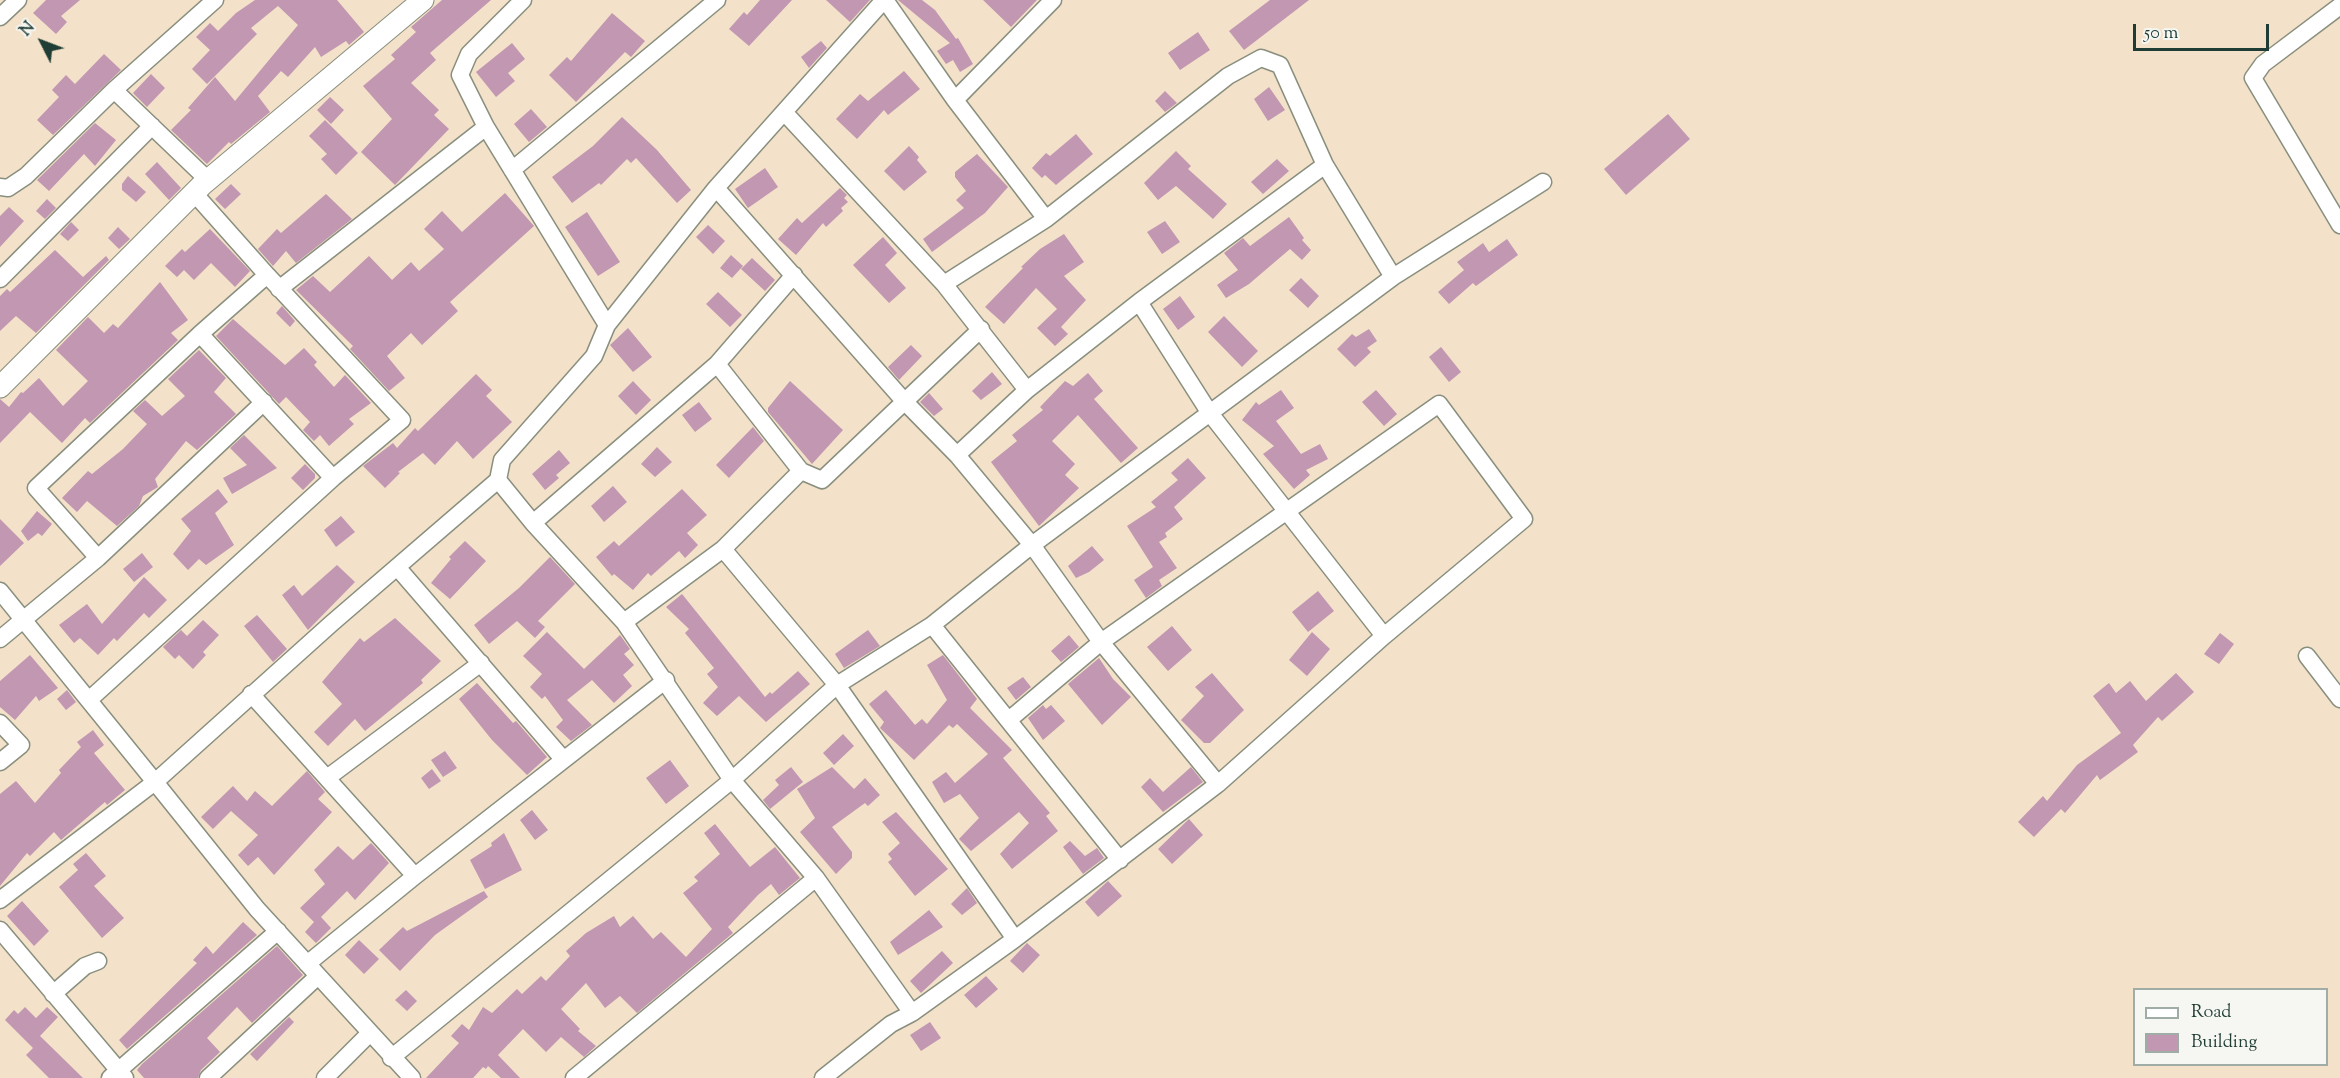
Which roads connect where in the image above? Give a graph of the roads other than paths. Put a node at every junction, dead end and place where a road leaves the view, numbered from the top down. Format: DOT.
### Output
graph roads {
  1 [pos="18,0"];
  2 [pos="214,0"];
  3 [pos="423,0"];
  4 [pos="523,0"];
  5 [pos="717,0"];
  6 [pos="884,0"];
  7 [pos="1053,0"];
  8 [pos="2340,6"];
  9 [pos="0,17"];
  10 [pos="114,90"];
  11 [pos="955,100"];
  12 [pos="784,112"];
  13 [pos="152,126"];
  14 [pos="486,127"];
  15 [pos="1325,165"];
  16 [pos="512,170"];
  17 [pos="1544,182"];
  18 [pos="201,186"];
  19 [pos="0,187"];
  20 [pos="716,188"];
  21 [pos="1046,219"];
  22 [pos="2340,225"];
  23 [pos="267,275"];
  24 [pos="794,275"];
  25 [pos="1393,277"];
  26 [pos="0,279"];
  27 [pos="944,284"];
  28 [pos="279,289"];
  29 [pos="1138,302"];
  30 [pos="607,326"];
  31 [pos="981,329"];
  32 [pos="200,334"];
  33 [pos="717,364"];
  34 [pos="0,387"];
  35 [pos="1027,390"];
  36 [pos="264,402"];
  37 [pos="905,402"];
  38 [pos="1209,412"];
  39 [pos="957,455"];
  40 [pos="801,471"];
  41 [pos="333,478"];
  42 [pos="498,480"];
  43 [pos="1288,513"];
  44 [pos="533,523"];
  45 [pos="1032,545"];
  46 [pos="723,549"];
  47 [pos="98,558"];
  48 [pos="397,567"];
  49 [pos="0,591"];
  50 [pos="24,619"];
  51 [pos="624,622"];
  52 [pos="932,625"];
  53 [pos="1384,636"];
  54 [pos="0,639"];
  55 [pos="1101,642"];
  56 [pos="2307,656"];
  57 [pos="481,663"];
  58 [pos="666,680"];
  59 [pos="837,685"];
  60 [pos="251,694"];
  61 [pos="90,699"];
  62 [pos="2340,699"];
  63 [pos="1010,719"];
  64 [pos="0,723"];
  65 [pos="563,759"];
  66 [pos="0,762"];
  67 [pos="327,778"];
  68 [pos="732,780"];
  69 [pos="155,782"];
  70 [pos="1218,784"];
  71 [pos="1120,860"];
  72 [pos="415,876"];
  73 [pos="816,878"];
  74 [pos="0,900"];
  75 [pos="0,930"];
  76 [pos="278,931"];
  77 [pos="1015,939"];
  78 [pos="98,961"];
  79 [pos="312,970"];
  80 [pos="53,994"];
  81 [pos="912,1013"];
  82 [pos="369,1034"];
  83 [pos="391,1058"];
  84 [pos="118,1076"];
  85 [pos="208,1078"];
  86 [pos="326,1078"];
  87 [pos="412,1078"];
  88 [pos="574,1078"];
  89 [pos="823,1078"];
  1 -- 9 [label="street"];
  2 -- 10 [label="street"];
  3 -- 18 [label="street"];
  4 -- 14 [label="street"];
  5 -- 16 [label="street"];
  6 -- 11 [label="street"];
  6 -- 12 [label="street"];
  7 -- 11 [label="street"];
  8 -- 22 [label="street"];
  10 -- 13 [label="street"];
  10 -- 19 [label="street"];
  11 -- 21 [label="street"];
  12 -- 20 [label="street"];
  12 -- 27 [label="street"];
  13 -- 18 [label="street"];
  13 -- 26 [label="street"];
  14 -- 16 [label="street"];
  14 -- 28 [label="street"];
  15 -- 21 [label="street"];
  15 -- 25 [label="street"];
  15 -- 29 [label="street"];
  16 -- 30 [label="street"];
  17 -- 25 [label="street"];
  18 -- 23 [label="street"];
  18 -- 34 [label="street"];
  20 -- 24 [label="street"];
  20 -- 30 [label="street"];
  21 -- 27 [label="street"];
  23 -- 28 [label="street"];
  23 -- 32 [label="street"];
  24 -- 33 [label="street"];
  24 -- 37 [label="street"];
  25 -- 38 [label="street"];
  27 -- 31 [label="street"];
  28 -- 41 [label="street"];
  29 -- 35 [label="street"];
  29 -- 38 [label="street"];
  30 -- 42 [label="street"];
  31 -- 35 [label="street"];
  31 -- 37 [label="street"];
  32 -- 36 [label="street"];
  32 -- 47 [label="street"];
  33 -- 40 [label="street"];
  33 -- 44 [label="street"];
  35 -- 39 [label="street"];
  36 -- 41 [label="street"];
  36 -- 47 [label="street"];
  37 -- 39 [label="street"];
  37 -- 40 [label="street"];
  38 -- 43 [label="street"];
  38 -- 45 [label="street"];
  39 -- 45 [label="street"];
  40 -- 46 [label="street"];
  41 -- 61 [label="street"];
  42 -- 44 [label="street"];
  42 -- 48 [label="street"];
  43 -- 53 [label="street"];
  43 -- 53 [label="street"];
  43 -- 55 [label="street"];
  44 -- 51 [label="street"];
  45 -- 52 [label="street"];
  45 -- 55 [label="street"];
  46 -- 51 [label="street"];
  46 -- 59 [label="street"];
  47 -- 50 [label="street"];
  48 -- 57 [label="street"];
  48 -- 60 [label="street"];
  49 -- 50 [label="street"];
  50 -- 54 [label="street"];
  50 -- 61 [label="street"];
  51 -- 58 [label="street"];
  52 -- 59 [label="street"];
  52 -- 63 [label="street"];
  53 -- 70 [label="street"];
  55 -- 63 [label="street"];
  55 -- 70 [label="street"];
  56 -- 62 [label="street"];
  57 -- 65 [label="street"];
  57 -- 67 [label="street"];
  58 -- 65 [label="street"];
  58 -- 68 [label="street"];
  59 -- 68 [label="street"];
  59 -- 77 [label="street"];
  60 -- 67 [label="street"];
  60 -- 69 [label="street"];
  61 -- 69 [label="street"];
  63 -- 71 [label="street"];
  64 -- 66 [label="street"];
  65 -- 72 [label="street"];
  67 -- 72 [label="street"];
  68 -- 73 [label="street"];
  68 -- 83 [label="street"];
  69 -- 74 [label="street"];
  69 -- 76 [label="street"];
  70 -- 71 [label="street"];
  71 -- 77 [label="street"];
  72 -- 79 [label="street"];
  73 -- 81 [label="street"];
  73 -- 88 [label="street"];
  75 -- 80 [label="street"];
  76 -- 79 [label="street"];
  76 -- 84 [label="street"];
  77 -- 81 [label="street"];
  78 -- 80 [label="street"];
  79 -- 82 [label="street"];
  79 -- 85 [label="street"];
  80 -- 84 [label="street"];
  81 -- 89 [label="street"];
  82 -- 83 [label="street"];
  82 -- 86 [label="street"];
  83 -- 87 [label="street"];
}
